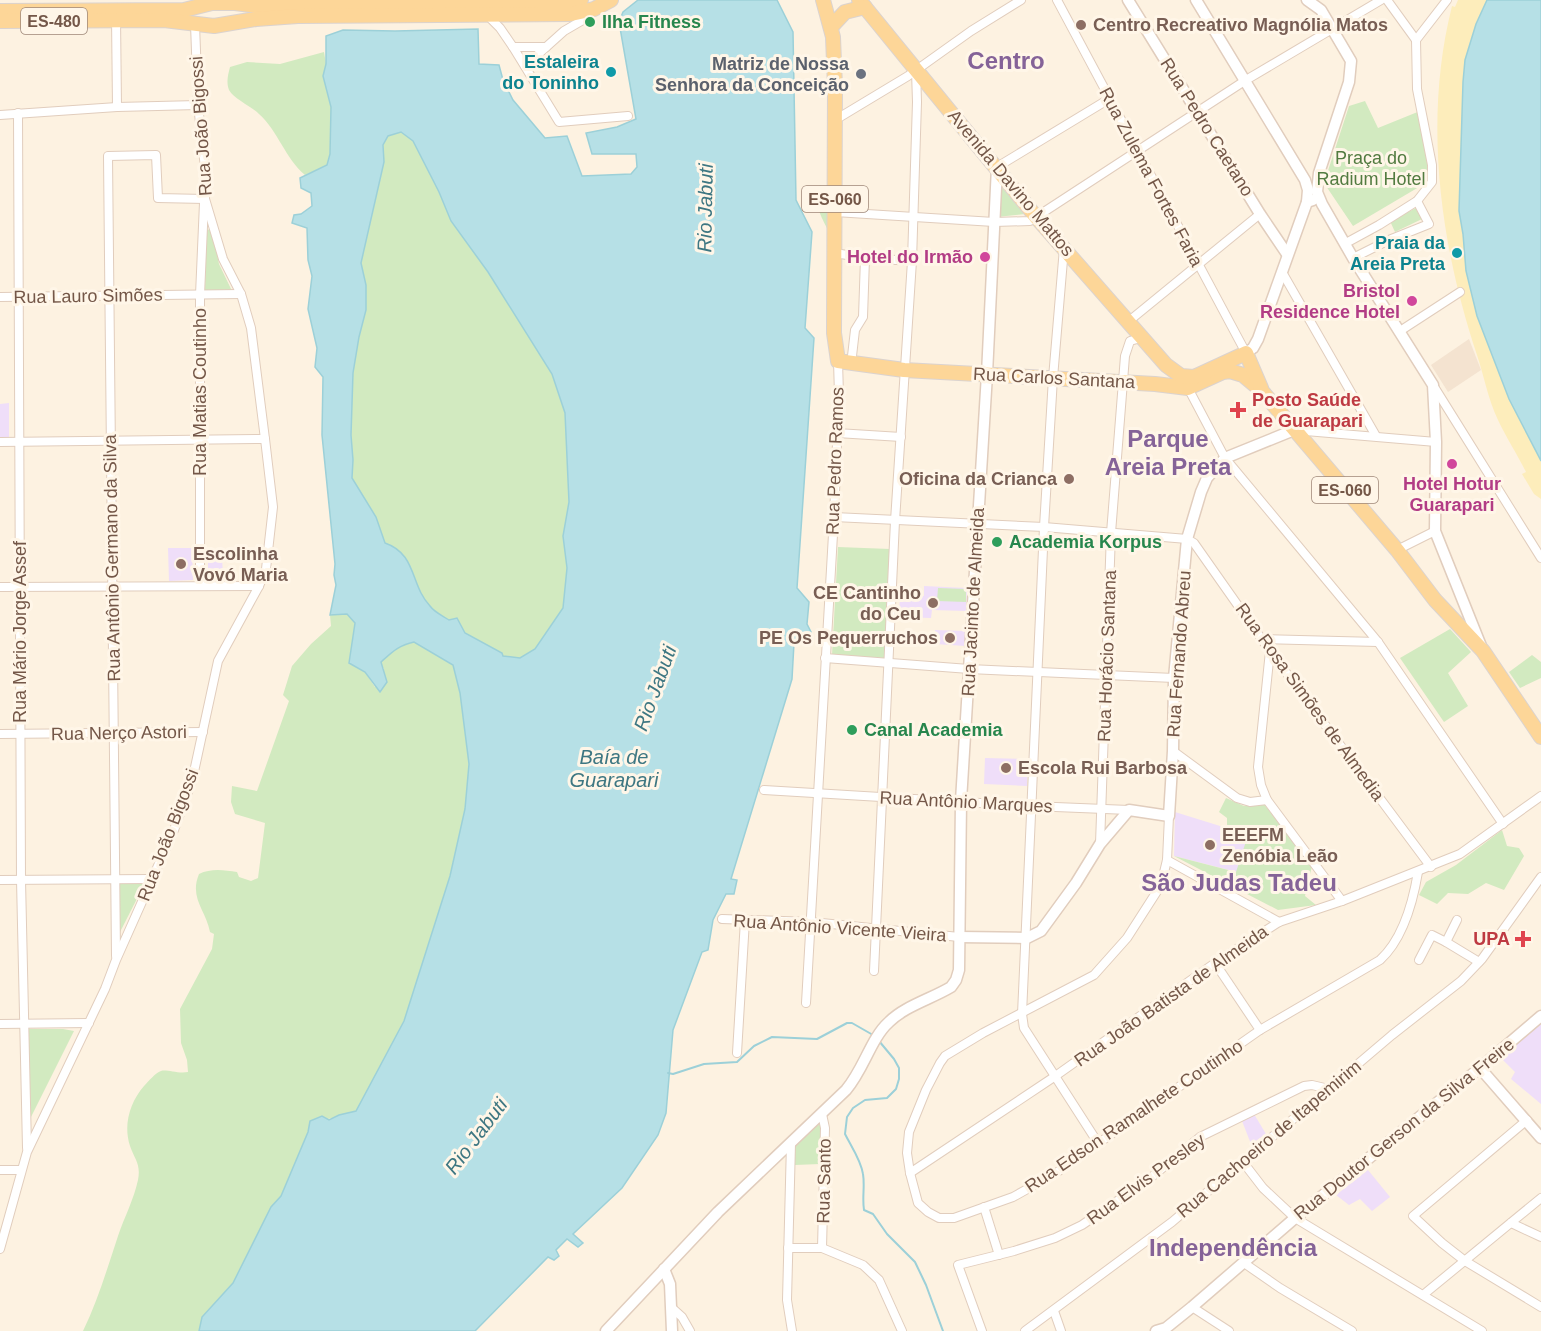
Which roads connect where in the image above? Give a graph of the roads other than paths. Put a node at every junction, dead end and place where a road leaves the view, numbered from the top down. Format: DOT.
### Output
graph roads {
  1 [pos="581,0"];
  2 [pos="611,0"];
  3 [pos="822,0"];
  4 [pos="1021,0"];
  5 [pos="1057,0"];
  6 [pos="1128,0"];
  7 [pos="1196,0"];
  8 [pos="1307,0"];
  9 [pos="1381,0"];
  10 [pos="1387,0"];
  11 [pos="1447,0"];
  12 [pos="862,4"];
  13 [pos="193,8"];
  14 [pos="594,9"];
  15 [pos="0,11"];
  16 [pos="116,15"];
  17 [pos="27,16"];
  18 [pos="488,16"];
  19 [pos="0,21"];
  20 [pos="1405,23"];
  21 [pos="1427,23"];
  22 [pos="195,24"];
  23 [pos="831,27"];
  24 [pos="1334,29"];
  25 [pos="1416,40"];
  26 [pos="513,47"];
  27 [pos="546,47"];
  28 [pos="525,66"];
  29 [pos="916,70"];
  30 [pos="1246,80"];
  31 [pos="1109,99"];
  32 [pos="198,105"];
  33 [pos="117,107"];
  34 [pos="1198,112"];
  35 [pos="18,113"];
  36 [pos="0,115"];
  37 [pos="628,116"];
  38 [pos="835,120"];
  39 [pos="1137,152"];
  40 [pos="997,167"];
  41 [pos="1318,173"];
  42 [pos="1305,180"];
  43 [pos="205,199"];
  44 [pos="1417,201"];
  45 [pos="1307,202"];
  46 [pos="1322,204"];
  47 [pos="835,212"];
  48 [pos="1260,214"];
  49 [pos="913,216"];
  50 [pos="1037,218"];
  51 [pos="994,222"];
  52 [pos="1379,225"];
  53 [pos="1389,240"];
  54 [pos="1346,243"];
  55 [pos="1064,248"];
  56 [pos="835,253"];
  57 [pos="1287,254"];
  58 [pos="865,258"];
  59 [pos="1353,258"];
  60 [pos="912,261"];
  61 [pos="1198,266"];
  62 [pos="1282,272"];
  63 [pos="1460,292"];
  64 [pos="109,295"];
  65 [pos="200,295"];
  66 [pos="0,297"];
  67 [pos="19,297"];
  68 [pos="242,297"];
  69 [pos="1129,321"];
  70 [pos="1400,331"];
  71 [pos="1145,339"];
  72 [pos="1246,353"];
  73 [pos="852,356"];
  74 [pos="838,362"];
  75 [pos="1166,364"];
  76 [pos="904,370"];
  77 [pos="987,374"];
  78 [pos="1053,378"];
  79 [pos="1123,383"];
  80 [pos="1161,385"];
  81 [pos="1433,385"];
  82 [pos="1188,388"];
  83 [pos="1261,390"];
  84 [pos="1294,430"];
  85 [pos="837,433"];
  86 [pos="1376,436"];
  87 [pos="901,437"];
  88 [pos="265,439"];
  89 [pos="200,440"];
  90 [pos="110,441"];
  91 [pos="0,442"];
  92 [pos="20,442"];
  93 [pos="1436,442"];
  94 [pos="1225,458"];
  95 [pos="834,517"];
  96 [pos="895,520"];
  97 [pos="978,523"];
  98 [pos="1044,527"];
  99 [pos="1435,531"];
  100 [pos="1111,533"];
  101 [pos="1187,539"];
  102 [pos="1397,550"];
  103 [pos="1541,558"];
  104 [pos="112,586"];
  105 [pos="200,586"];
  106 [pos="259,586"];
  107 [pos="0,587"];
  108 [pos="20,587"];
  109 [pos="1263,639"];
  110 [pos="1378,642"];
  111 [pos="1270,651"];
  112 [pos="1483,651"];
  113 [pos="825,658"];
  114 [pos="889,663"];
  115 [pos="969,669"];
  116 [pos="1038,673"];
  117 [pos="1106,674"];
  118 [pos="1174,678"];
  119 [pos="203,732"];
  120 [pos="113,733"];
  121 [pos="0,734"];
  122 [pos="21,734"];
  123 [pos="1541,737"];
  124 [pos="1173,752"];
  125 [pos="764,790"];
  126 [pos="817,793"];
  127 [pos="1541,796"];
  128 [pos="883,797"];
  129 [pos="1267,800"];
  130 [pos="961,801"];
  131 [pos="1031,806"];
  132 [pos="1101,809"];
  133 [pos="1129,810"];
  134 [pos="1168,816"];
  135 [pos="1503,824"];
  136 [pos="1100,844"];
  137 [pos="1167,860"];
  138 [pos="1431,867"];
  139 [pos="1418,872"];
  140 [pos="1541,877"];
  141 [pos="114,879"];
  142 [pos="152,879"];
  143 [pos="0,880"];
  144 [pos="21,880"];
  145 [pos="1342,901"];
  146 [pos="722,919"];
  147 [pos="745,920"];
  148 [pos="1457,920"];
  149 [pos="812,922"];
  150 [pos="1279,922"];
  151 [pos="876,929"];
  152 [pos="959,937"];
  153 [pos="1027,938"];
  154 [pos="1446,942"];
  155 [pos="116,960"];
  156 [pos="1419,960"];
  157 [pos="1479,962"];
  158 [pos="1215,963"];
  159 [pos="874,971"];
  160 [pos="806,1003"];
  161 [pos="1022,1014"];
  162 [pos="1541,1016"];
  163 [pos="89,1023"];
  164 [pos="0,1024"];
  165 [pos="24,1024"];
  166 [pos="1260,1030"];
  167 [pos="737,1053"];
  168 [pos="1480,1068"];
  169 [pos="1054,1077"];
  170 [pos="1329,1089"];
  171 [pos="822,1114"];
  172 [pos="1527,1120"];
  173 [pos="1541,1138"];
  174 [pos="791,1143"];
  175 [pos="1098,1143"];
  176 [pos="27,1152"];
  177 [pos="1243,1162"];
  178 [pos="0,1170"];
  179 [pos="21,1170"];
  180 [pos="910,1173"];
  181 [pos="1541,1198"];
  182 [pos="984,1207"];
  183 [pos="1295,1218"];
  184 [pos="1511,1223"];
  185 [pos="1541,1237"];
  186 [pos="788,1248"];
  187 [pos="822,1248"];
  188 [pos="0,1249"];
  189 [pos="999,1255"];
  190 [pos="1465,1261"];
  191 [pos="1244,1263"];
  192 [pos="664,1269"];
  193 [pos="1423,1295"];
  194 [pos="1192,1307"];
  195 [pos="1541,1307"];
  196 [pos="672,1308"];
  197 [pos="1054,1311"];
  198 [pos="606,1331"];
  199 [pos="672,1331"];
  200 [pos="690,1331"];
  201 [pos="792,1331"];
  202 [pos="902,1331"];
  203 [pos="982,1331"];
  204 [pos="1025,1331"];
  205 [pos="1060,1331"];
  206 [pos="1156,1331"];
  207 [pos="1229,1331"];
  208 [pos="1352,1331"];
  209 [pos="1482,1331"];
  1 -- 13 [label="main road, ES-480"];
  2 -- 14 [label="main road, ES-480"];
  3 -- 23 [label="main road, Rua Pedro Ramos / ES-060"];
  4 -- 29 [label="street"];
  5 -- 31 [label="street, Rua Zulema Fortes Faria"];
  6 -- 34 [label="street, Rua Pedro Caetano"];
  7 -- 30 [label="street"];
  8 -- 24 [label="street"];
  9 -- 24 [label="street"];
  10 -- 20 [label="street"];
  11 -- 21 [label="street"];
  12 -- 23 [label="main road"];
  12 -- 29 [label="main road, Avenida Davino Mattos"];
  13 -- 16 [label="main road, ES-480"];
  13 -- 22 [label="main road"];
  14 -- 18 [label="main road, ES-480"];
  14 -- 27 [label="street"];
  15 -- 17 [label="main road, ES-480"];
  16 -- 17 [label="main road, ES-480"];
  16 -- 22 [label="main road, ES-480"];
  16 -- 33 [label="street"];
  17 -- 19 [label="main road, ES-480"];
  18 -- 22 [label="main road, ES-480"];
  18 -- 26 [label="street"];
  20 -- 21 [label="street"];
  20 -- 25 [label="street"];
  21 -- 25 [label="street"];
  22 -- 32 [label="street, Rua João Bigossi"];
  23 -- 38 [label="main road, Rua Pedro Ramos / ES-060"];
  24 -- 30 [label="street"];
  24 -- 41 [label="street"];
  25 -- 44 [label="street"];
  26 -- 27 [label="street"];
  26 -- 28 [label="street"];
  27 -- 28 [label="street"];
  28 -- 37 [label="street"];
  29 -- 38 [label="street"];
  29 -- 40 [label="main road, Avenida Davino Mattos"];
  29 -- 49 [label="street"];
  30 -- 34 [label="street"];
  30 -- 42 [label="street"];
  31 -- 39 [label="street, Rua Zulema Fortes Faria"];
  31 -- 40 [label="street"];
  32 -- 33 [label="street"];
  32 -- 43 [label="street, Rua João Bigossi"];
  33 -- 35 [label="street"];
  34 -- 39 [label="street"];
  34 -- 48 [label="street, Rua Pedro Caetano"];
  35 -- 36 [label="street"];
  35 -- 67 [label="street, Rua Mário Jorge Assef"];
  38 -- 47 [label="main road, Rua Pedro Ramos / ES-060"];
  39 -- 50 [label="street"];
  39 -- 61 [label="street, Rua Zulema Fortes Faria"];
  40 -- 50 [label="main road, Avenida Davino Mattos"];
  40 -- 51 [label="street, Rua Jacinto de Almeida"];
  41 -- 42 [label="street"];
  41 -- 46 [label="street"];
  42 -- 45 [label="street"];
  43 -- 64 [label="street, Rua Antônio Germano da Silva"];
  43 -- 65 [label="street, Rua Matias Coutinho"];
  43 -- 68 [label="street, Rua João Bigossi"];
  44 -- 52 [label="street"];
  44 -- 53 [label="street"];
  45 -- 46 [label="street"];
  45 -- 57 [label="street"];
  46 -- 54 [label="street"];
  47 -- 49 [label="street"];
  47 -- 56 [label="main road, Rua Pedro Ramos / ES-060"];
  48 -- 57 [label="street, Rua Pedro Caetano"];
  48 -- 61 [label="street"];
  49 -- 51 [label="street"];
  49 -- 60 [label="street"];
  50 -- 51 [label="street"];
  50 -- 55 [label="main road, Avenida Davino Mattos"];
  51 -- 77 [label="street, Rua Jacinto de Almeida"];
  52 -- 53 [label="street"];
  52 -- 54 [label="street"];
  53 -- 59 [label="street"];
  54 -- 59 [label="street"];
  55 -- 69 [label="main road, Avenida Davino Mattos"];
  55 -- 78 [label="street"];
  56 -- 58 [label="street"];
  56 -- 74 [label="main road, Rua Pedro Ramos / ES-060"];
  57 -- 62 [label="street"];
  58 -- 60 [label="street"];
  58 -- 73 [label="street"];
  59 -- 70 [label="street"];
  60 -- 76 [label="street"];
  61 -- 69 [label="street"];
  61 -- 72 [label="street, Rua Zulema Fortes Faria"];
  62 -- 72 [label="street"];
  62 -- 86 [label="street"];
  63 -- 70 [label="street"];
  64 -- 65 [label="street, Rua Lauro Simões"];
  64 -- 67 [label="street, Rua Lauro Simões"];
  64 -- 90 [label="street, Rua Antônio Germano da Silva"];
  65 -- 68 [label="street, Rua Lauro Simões"];
  65 -- 89 [label="street, Rua Matias Coutinho"];
  66 -- 67 [label="street, Rua Lauro Simões"];
  67 -- 92 [label="street, Rua Mário Jorge Assef"];
  68 -- 88 [label="street, Rua João Bigossi"];
  69 -- 71 [label="main road, Avenida Davino Mattos"];
  70 -- 81 [label="street"];
  71 -- 75 [label="main road, Avenida Davino Mattos"];
  71 -- 79 [label="street, Rua Horácio Santana"];
  72 -- 75 [label="main road"];
  72 -- 83 [label="main road, ES-060"];
  74 -- 76 [label="main road, Rua Carlos Santana"];
  74 -- 85 [label="street, Rua Pedro Ramos"];
  75 -- 80 [label="main road"];
  76 -- 77 [label="main road, Rua Carlos Santana"];
  76 -- 87 [label="street"];
  77 -- 78 [label="main road, Rua Carlos Santana"];
  77 -- 97 [label="street, Rua Jacinto de Almeida"];
  78 -- 79 [label="main road, Rua Carlos Santana"];
  78 -- 98 [label="street"];
  79 -- 80 [label="main road, Rua Carlos Santana"];
  79 -- 100 [label="street, Rua Horácio Santana"];
  80 -- 82 [label="main road, Rua Carlos Santana"];
  81 -- 93 [label="street"];
  81 -- 103 [label="street"];
  82 -- 83 [label="main road, ES-060"];
  82 -- 94 [label="street"];
  83 -- 84 [label="main road, ES-060"];
  84 -- 86 [label="street"];
  84 -- 94 [label="street"];
  84 -- 102 [label="main road, ES-060"];
  85 -- 87 [label="street"];
  85 -- 95 [label="street, Rua Pedro Ramos"];
  86 -- 93 [label="street"];
  87 -- 96 [label="street"];
  88 -- 89 [label="street"];
  88 -- 106 [label="street, Rua João Bigossi"];
  89 -- 90 [label="street"];
  89 -- 105 [label="street, Rua Matias Coutinho"];
  90 -- 92 [label="street"];
  90 -- 104 [label="street, Rua Antônio Germano da Silva"];
  91 -- 92 [label="street"];
  92 -- 108 [label="street, Rua Mário Jorge Assef"];
  93 -- 99 [label="street"];
  94 -- 101 [label="street, Rua Fernando Abreu"];
  94 -- 110 [label="street"];
  95 -- 96 [label="street"];
  95 -- 113 [label="street, Rua Pedro Ramos"];
  96 -- 97 [label="street"];
  96 -- 114 [label="street"];
  97 -- 98 [label="street"];
  97 -- 115 [label="street, Rua Jacinto de Almeida"];
  98 -- 100 [label="street"];
  98 -- 116 [label="street"];
  99 -- 102 [label="street"];
  99 -- 112 [label="street"];
  100 -- 101 [label="street"];
  100 -- 117 [label="street, Rua Horácio Santana"];
  101 -- 109 [label="street, Rua Rosa Simões de Almedia"];
  101 -- 118 [label="street, Rua Fernando Abreu"];
  102 -- 112 [label="main road, ES-060"];
  104 -- 105 [label="street"];
  104 -- 108 [label="street"];
  104 -- 120 [label="street, Rua Antônio Germano da Silva"];
  105 -- 106 [label="street"];
  106 -- 119 [label="street, Rua João Bigossi"];
  107 -- 108 [label="street"];
  108 -- 122 [label="street, Rua Mário Jorge Assef"];
  109 -- 110 [label="street"];
  109 -- 111 [label="street, Rua Rosa Simões de Almedia"];
  110 -- 135 [label="street"];
  111 -- 129 [label="street"];
  111 -- 138 [label="street, Rua Rosa Simões de Almedia"];
  112 -- 123 [label="main road, ES-060"];
  113 -- 114 [label="street"];
  113 -- 126 [label="street, Rua Pedro Ramos"];
  114 -- 115 [label="street"];
  114 -- 128 [label="street"];
  115 -- 116 [label="street"];
  115 -- 130 [label="street, Rua Jacinto de Almeida"];
  116 -- 117 [label="street"];
  116 -- 131 [label="street"];
  117 -- 118 [label="street"];
  117 -- 132 [label="street, Rua Horácio Santana"];
  118 -- 124 [label="street, Rua Fernando Abreu"];
  119 -- 120 [label="street, Rua Nerço Astori"];
  119 -- 142 [label="street, Rua João Bigossi"];
  120 -- 122 [label="street, Rua Nerço Astori"];
  120 -- 141 [label="street, Rua Antônio Germano da Silva"];
  121 -- 122 [label="street, Rua Nerço Astori"];
  122 -- 144 [label="street, Rua Mário Jorge Assef"];
  124 -- 129 [label="street"];
  124 -- 134 [label="street, Rua Fernando Abreu"];
  125 -- 126 [label="street, Rua Antônio Marques"];
  126 -- 128 [label="street, Rua Antônio Marques"];
  126 -- 149 [label="street, Rua Pedro Ramos"];
  127 -- 135 [label="street, Rua João Batista de Almeida"];
  128 -- 130 [label="street, Rua Antônio Marques"];
  128 -- 151 [label="street"];
  129 -- 145 [label="street"];
  130 -- 131 [label="street, Rua Antônio Marques"];
  130 -- 152 [label="street, Rua Jacinto de Almeida"];
  131 -- 132 [label="street, Rua Antônio Marques"];
  131 -- 153 [label="street"];
  132 -- 133 [label="street, Rua Antônio Marques"];
  132 -- 136 [label="street, Rua Horácio Santana"];
  133 -- 134 [label="street, Rua Antônio Marques"];
  133 -- 136 [label="street"];
  134 -- 137 [label="street, Rua Fernando Abreu"];
  135 -- 138 [label="street, Rua João Batista de Almeida"];
  136 -- 153 [label="street"];
  137 -- 150 [label="street"];
  137 -- 161 [label="street, Rua Edson Ramalhete Coutinho"];
  138 -- 139 [label="street, Rua João Batista de Almeida"];
  139 -- 145 [label="street, Rua João Batista de Almeida"];
  139 -- 166 [label="street, Rua Edson Ramalhete Coutinho"];
  140 -- 157 [label="street, Rua Cachoeiro de Itapemirim"];
  141 -- 142 [label="street"];
  141 -- 144 [label="street"];
  141 -- 155 [label="street, Rua Antônio Germano da Silva"];
  142 -- 155 [label="street, Rua João Bigossi"];
  143 -- 144 [label="street"];
  144 -- 165 [label="street, Rua Mário Jorge Assef"];
  145 -- 150 [label="street, Rua João Batista de Almeida"];
  146 -- 147 [label="street, Rua Antônio Vicente Vieira"];
  147 -- 149 [label="street, Rua Antônio Vicente Vieira"];
  147 -- 167 [label="street"];
  148 -- 154 [label="street"];
  149 -- 151 [label="street, Rua Antônio Vicente Vieira"];
  149 -- 160 [label="street, Rua Pedro Ramos"];
  150 -- 158 [label="street, Rua João Batista de Almeida"];
  151 -- 152 [label="street, Rua Antônio Vicente Vieira"];
  151 -- 159 [label="street"];
  152 -- 153 [label="street"];
  152 -- 171 [label="street, Rua Jacinto de Almeida"];
  153 -- 161 [label="street"];
  154 -- 156 [label="street"];
  154 -- 157 [label="street"];
  155 -- 163 [label="street, Rua João Bigossi"];
  157 -- 170 [label="street, Rua Cachoeiro de Itapemirim"];
  158 -- 166 [label="street"];
  158 -- 169 [label="street, Rua João Batista de Almeida"];
  161 -- 169 [label="street"];
  161 -- 180 [label="street, Rua Edson Ramalhete Coutinho"];
  162 -- 168 [label="street, Rua Doutor Gerson da Silva Freire"];
  163 -- 165 [label="street"];
  163 -- 176 [label="street, Rua João Bigossi"];
  164 -- 165 [label="street"];
  165 -- 176 [label="street, Rua Mário Jorge Assef"];
  166 -- 175 [label="street, Rua Edson Ramalhete Coutinho"];
  168 -- 172 [label="street"];
  168 -- 183 [label="street, Rua Doutor Gerson da Silva Freire"];
  169 -- 175 [label="street"];
  169 -- 180 [label="street, Rua João Batista de Almeida"];
  170 -- 177 [label="street, Rua Cachoeiro de Itapemirim"];
  170 -- 189 [label="street, Rua Elvis Presley"];
  171 -- 174 [label="street, Rua Jacinto de Almeida"];
  171 -- 187 [label="street, Rua Santo"];
  172 -- 173 [label="street"];
  172 -- 190 [label="street"];
  174 -- 186 [label="street"];
  174 -- 192 [label="street, Rua Jacinto de Almeida"];
  175 -- 182 [label="street, Rua Edson Ramalhete Coutinho"];
  176 -- 179 [label="street, Rua João Bigossi"];
  177 -- 183 [label="street"];
  177 -- 197 [label="street, Rua Cachoeiro de Itapemirim"];
  178 -- 179 [label="street"];
  179 -- 188 [label="street, Rua João Bigossi"];
  180 -- 182 [label="street, Rua Edson Ramalhete Coutinho"];
  181 -- 184 [label="street"];
  182 -- 189 [label="street"];
  183 -- 191 [label="street, Rua Doutor Gerson da Silva Freire"];
  183 -- 193 [label="street"];
  184 -- 185 [label="street"];
  184 -- 190 [label="street"];
  186 -- 187 [label="street"];
  186 -- 201 [label="street"];
  187 -- 202 [label="street"];
  189 -- 203 [label="street, Rua Elvis Presley"];
  190 -- 193 [label="street"];
  190 -- 195 [label="street"];
  191 -- 194 [label="street, Rua Doutor Gerson da Silva Freire"];
  191 -- 208 [label="street"];
  192 -- 196 [label="street"];
  192 -- 198 [label="street, Rua Jacinto de Almeida"];
  193 -- 209 [label="street"];
  194 -- 206 [label="street, Rua Doutor Gerson da Silva Freire"];
  194 -- 207 [label="street"];
  196 -- 199 [label="street"];
  196 -- 200 [label="street"];
  197 -- 204 [label="street, Rua Cachoeiro de Itapemirim"];
  197 -- 205 [label="street"];
}
